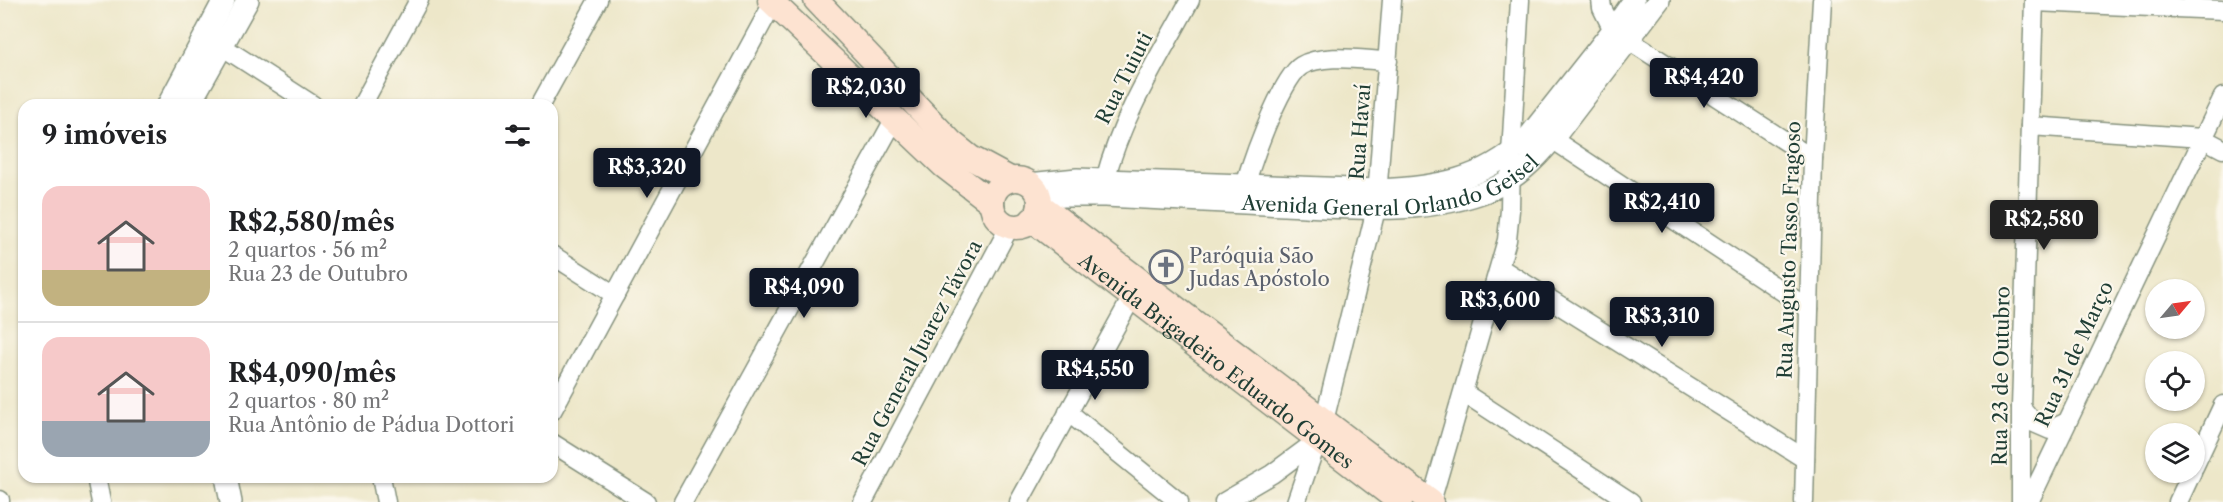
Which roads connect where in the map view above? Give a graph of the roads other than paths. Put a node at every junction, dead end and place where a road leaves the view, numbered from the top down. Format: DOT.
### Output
graph roads {
  1 [pos="224,0"];
  2 [pos="248,0"];
  3 [pos="419,0"];
  4 [pos="598,0"];
  5 [pos="816,0"];
  6 [pos="1190,0"];
  7 [pos="1392,0"];
  8 [pos="1520,0"];
  9 [pos="1601,0"];
  10 [pos="1634,0"];
  11 [pos="1659,0"];
  12 [pos="1822,0"];
  13 [pos="2034,1"];
  14 [pos="772,2"];
  15 [pos="2223,10"];
  16 [pos="1621,35"];
  17 [pos="222,47"];
  18 [pos="1388,61"];
  19 [pos="2223,97"];
  20 [pos="171,99"];
  21 [pos="192,99"];
  22 [pos="304,99"];
  23 [pos="365,99"];
  24 [pos="543,99"];
  25 [pos="895,118"];
  26 [pos="2030,126"];
  27 [pos="1544,134"];
  28 [pos="2202,138"];
  29 [pos="2223,149"];
  30 [pos="1511,154"];
  31 [pos="1813,159"];
  32 [pos="1512,179"];
  33 [pos="1105,180"];
  34 [pos="1243,194"];
  35 [pos="1377,200"];
  36 [pos="1027,202"];
  37 [pos="558,259"];
  38 [pos="1500,268"];
  39 [pos="1137,290"];
  40 [pos="615,295"];
  41 [pos="1809,309"];
  42 [pos="1464,393"];
  43 [pos="558,400"];
  44 [pos="2223,405"];
  45 [pos="2021,407"];
  46 [pos="1068,412"];
  47 [pos="2067,422"];
  48 [pos="1321,431"];
  49 [pos="2205,443"];
  50 [pos="558,447"];
  51 [pos="1805,459"];
  52 [pos="1272,474"];
  53 [pos="97,483"];
  54 [pos="227,483"];
  55 [pos="382,483"];
  56 [pos="2187,483"];
  57 [pos="1297,497"];
  58 [pos="101,502"];
  59 [pos="231,502"];
  60 [pos="386,502"];
  61 [pos="646,502"];
  62 [pos="683,502"];
  63 [pos="863,502"];
  64 [pos="1019,502"];
  65 [pos="1179,502"];
  66 [pos="1224,502"];
  67 [pos="1400,502"];
  68 [pos="1431,502"];
  69 [pos="1631,502"];
  70 [pos="1804,502"];
  71 [pos="2021,502"];
  72 [pos="2029,502"];
  73 [pos="2178,502"];
  1 -- 20 [label="street"];
  2 -- 17 [label="street"];
  3 -- 23 [label="street"];
  4 -- 24 [label="street"];
  5 -- 36 [label="main road, Avenida Brigadeiro Eduardo Gomes"];
  6 -- 33 [label="street, Rua Tuiuti"];
  7 -- 18 [label="street, Rua Havaí"];
  8 -- 30 [label="street"];
  9 -- 16 [label="street"];
  10 -- 16 [label="street, Avenida General Orlando Geisel"];
  11 -- 16 [label="street, Avenida General Orlando Geisel"];
  12 -- 31 [label="street, Rua Augusto Tasso Fragoso"];
  13 -- 15 [label="street"];
  13 -- 26 [label="street, Rua 23 de Outubro"];
  14 -- 25 [label="main road"];
  14 -- 40 [label="street"];
  16 -- 27 [label="street, Avenida General Orlando Geisel"];
  16 -- 31 [label="street"];
  17 -- 21 [label="street"];
  17 -- 22 [label="street"];
  18 -- 34 [label="street"];
  18 -- 35 [label="street, Rua Havaí"];
  19 -- 28 [label="street, Rua 31 de Março"];
  25 -- 36 [label="main road"];
  25 -- 62 [label="street"];
  26 -- 28 [label="street"];
  26 -- 45 [label="street, Rua 23 de Outubro"];
  27 -- 30 [label="street, Avenida General Orlando Geisel"];
  27 -- 32 [label="street, Avenida General Orlando Geisel"];
  27 -- 41 [label="street"];
  28 -- 29 [label="street"];
  28 -- 47 [label="street, Rua 31 de Março"];
  30 -- 32 [label="street"];
  30 -- 35 [label="street, Avenida General Orlando Geisel"];
  31 -- 41 [label="street, Rua Augusto Tasso Fragoso"];
  32 -- 35 [label="street, Avenida General Orlando Geisel"];
  32 -- 38 [label="street"];
  33 -- 34 [label="street, Avenida General Orlando Geisel"];
  33 -- 36 [label="street, Avenida General Orlando Geisel"];
  34 -- 35 [label="street, Avenida General Orlando Geisel"];
  34 -- 36 [label="street, Avenida General Orlando Geisel"];
  35 -- 48 [label="street, Rua Havaí"];
  36 -- 39 [label="main road, Avenida Brigadeiro Eduardo Gomes"];
  36 -- 63 [label="street, Rua General Juarez Távora"];
  37 -- 40 [label="street"];
  38 -- 42 [label="street"];
  38 -- 51 [label="street"];
  39 -- 46 [label="street"];
  39 -- 48 [label="main road, Avenida Brigadeiro Eduardo Gomes"];
  40 -- 43 [label="street"];
  41 -- 51 [label="street, Rua Augusto Tasso Fragoso"];
  42 -- 68 [label="street"];
  42 -- 69 [label="street"];
  44 -- 49 [label="street"];
  45 -- 47 [label="street"];
  45 -- 71 [label="street, Rua 23 de Outubro"];
  46 -- 64 [label="street"];
  46 -- 65 [label="street"];
  47 -- 72 [label="street, Rua 31 de Março"];
  48 -- 52 [label="street"];
  48 -- 57 [label="street, Rua Havaí"];
  48 -- 67 [label="main road, Avenida Brigadeiro Eduardo Gomes"];
  48 -- 68 [label="main road, Avenida Brigadeiro Eduardo Gomes"];
  50 -- 61 [label="street"];
  51 -- 70 [label="street, Rua Augusto Tasso Fragoso"];
  52 -- 57 [label="street"];
  52 -- 66 [label="street"];
  53 -- 58 [label="street"];
  54 -- 59 [label="street"];
  55 -- 60 [label="street"];
  56 -- 73 [label="street"];
}
